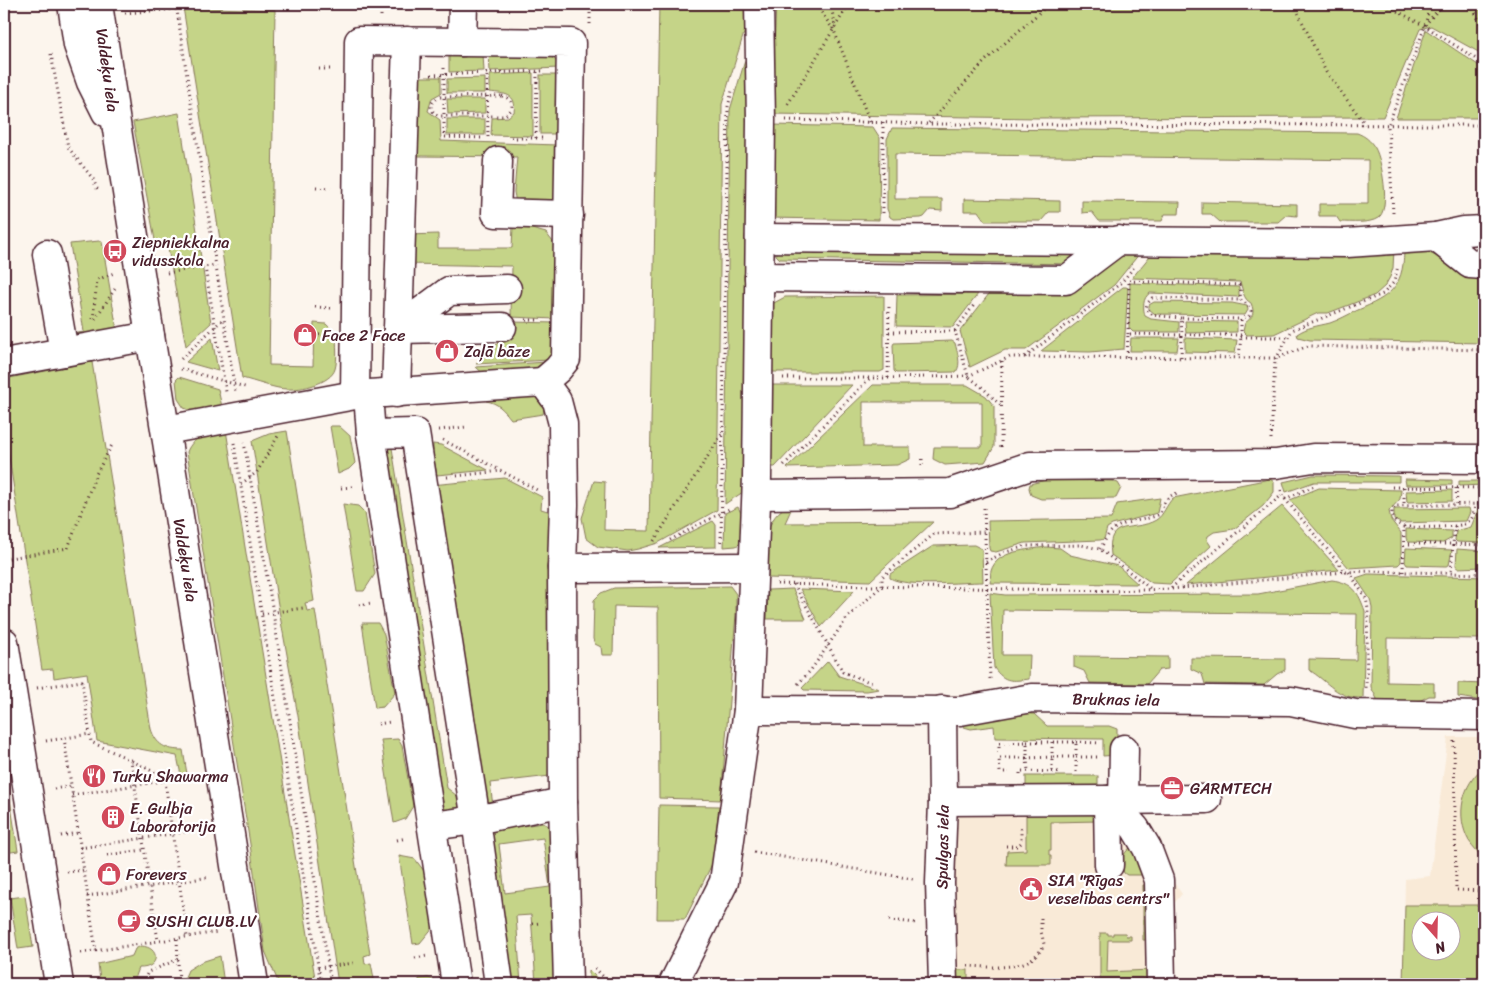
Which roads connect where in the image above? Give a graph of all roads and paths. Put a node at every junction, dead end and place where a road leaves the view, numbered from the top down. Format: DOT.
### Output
graph roads {
  1 [pos="72,4"];
  2 [pos="98,4"];
  3 [pos="176,4"];
  4 [pos="463,4"];
  5 [pos="590,4"];
  6 [pos="759,4"];
  7 [pos="816,4"];
  8 [pos="830,4"];
  9 [pos="849,4"];
  10 [pos="1049,4"];
  11 [pos="1294,4"];
  12 [pos="1384,4"];
  13 [pos="1430,4"];
  14 [pos="1443,4"];
  15 [pos="1472,4"];
  16 [pos="1425,26"];
  17 [pos="833,28"];
  18 [pos="1484,31"];
  19 [pos="590,34"];
  20 [pos="407,41"];
  21 [pos="465,43"];
  22 [pos="50,49"];
  23 [pos="1484,64"];
  24 [pos="571,71"];
  25 [pos="536,72"];
  26 [pos="487,73"];
  27 [pos="444,74"];
  28 [pos="406,75"];
  29 [pos="733,88"];
  30 [pos="444,96"];
  31 [pos="488,96"];
  32 [pos="444,116"];
  33 [pos="488,116"];
  34 [pos="770,120"];
  35 [pos="870,122"];
  36 [pos="883,122"];
  37 [pos="929,124"];
  38 [pos="1365,125"];
  39 [pos="1484,125"];
  40 [pos="1388,126"];
  41 [pos="118,136"];
  42 [pos="536,138"];
  43 [pos="570,138"];
  44 [pos="498,144"];
  45 [pos="99,192"];
  46 [pos="883,214"];
  47 [pos="569,215"];
  48 [pos="1484,230"];
  49 [pos="1436,237"];
  50 [pos="760,238"];
  51 [pos="1397,239"];
  52 [pos="1119,240"];
  53 [pos="1153,240"];
  54 [pos="47,254"];
  55 [pos="216,265"];
  56 [pos="1484,266"];
  57 [pos="205,267"];
  58 [pos="115,272"];
  59 [pos="167,273"];
  60 [pos="1129,273"];
  61 [pos="759,278"];
  62 [pos="889,278"];
  63 [pos="1129,281"];
  64 [pos="118,286"];
  65 [pos="507,289"];
  66 [pos="1241,300"];
  67 [pos="224,318"];
  68 [pos="1182,318"];
  69 [pos="1241,319"];
  70 [pos="215,325"];
  71 [pos="502,327"];
  72 [pos="398,329"];
  73 [pos="889,332"];
  74 [pos="314,334"];
  75 [pos="325,334"];
  76 [pos="1128,334"];
  77 [pos="1182,334"];
  78 [pos="150,336"];
  79 [pos="1241,336"];
  80 [pos="1288,337"];
  81 [pos="1484,350"];
  82 [pos="64,352"];
  83 [pos="1025,357"];
  84 [pos="1126,357"];
  85 [pos="1181,358"];
  86 [pos="1239,358"];
  87 [pos="1277,358"];
  88 [pos="1002,360"];
  89 [pos="4,363"];
  90 [pos="178,363"];
  91 [pos="174,367"];
  92 [pos="968,376"];
  93 [pos="758,378"];
  94 [pos="888,378"];
  95 [pos="224,381"];
  96 [pos="543,382"];
  97 [pos="234,385"];
  98 [pos="251,389"];
  99 [pos="396,393"];
  100 [pos="361,395"];
  101 [pos="1002,407"];
  102 [pos="235,418"];
  103 [pos="166,430"];
  104 [pos="280,432"];
  105 [pos="371,434"];
  106 [pos="722,434"];
  107 [pos="435,436"];
  108 [pos="112,445"];
  109 [pos="1001,450"];
  110 [pos="1484,459"];
  111 [pos="1276,464"];
  112 [pos="501,471"];
  113 [pos="444,477"];
  114 [pos="250,478"];
  115 [pos="982,482"];
  116 [pos="241,484"];
  117 [pos="1315,486"];
  118 [pos="1385,487"];
  119 [pos="1484,488"];
  120 [pos="1184,492"];
  121 [pos="756,495"];
  122 [pos="1282,495"];
  123 [pos="1285,499"];
  124 [pos="1475,504"];
  125 [pos="1484,504"];
  126 [pos="564,505"];
  127 [pos="1455,526"];
  128 [pos="1404,527"];
  129 [pos="985,532"];
  130 [pos="1404,544"];
  131 [pos="1453,544"];
  132 [pos="1484,545"];
  133 [pos="650,546"];
  134 [pos="1100,549"];
  135 [pos="720,552"];
  136 [pos="4,559"];
  137 [pos="986,562"];
  138 [pos="562,568"];
  139 [pos="1348,572"];
  140 [pos="1403,572"];
  141 [pos="1451,572"];
  142 [pos="1484,574"];
  143 [pos="753,575"];
  144 [pos="794,584"];
  145 [pos="882,586"];
  146 [pos="988,588"];
  147 [pos="1171,589"];
  148 [pos="1152,590"];
  149 [pos="303,608"];
  150 [pos="273,612"];
  151 [pos="262,614"];
  152 [pos="4,642"];
  153 [pos="828,646"];
  154 [pos="877,685"];
  155 [pos="793,689"];
  156 [pos="12,692"];
  157 [pos="1366,695"];
  158 [pos="993,704"];
  159 [pos="748,710"];
  160 [pos="942,710"];
  161 [pos="1484,716"];
  162 [pos="90,734"];
  163 [pos="64,738"];
  164 [pos="1462,741"];
  165 [pos="1027,742"];
  166 [pos="1052,742"];
  167 [pos="20,745"];
  168 [pos="1124,753"];
  169 [pos="1052,757"];
  170 [pos="1076,757"];
  171 [pos="999,758"];
  172 [pos="1027,758"];
  173 [pos="131,760"];
  174 [pos="1028,771"];
  175 [pos="1020,772"];
  176 [pos="1052,772"];
  177 [pos="1076,772"];
  178 [pos="200,776"];
  179 [pos="170,780"];
  180 [pos="165,781"];
  181 [pos="135,785"];
  182 [pos="72,795"];
  183 [pos="1207,799"];
  184 [pos="1114,800"];
  185 [pos="943,801"];
  186 [pos="563,802"];
  187 [pos="476,820"];
  188 [pos="432,826"];
  189 [pos="208,828"];
  190 [pos="173,834"];
  191 [pos="143,839"];
  192 [pos="80,848"];
  193 [pos="729,848"];
  194 [pos="144,850"];
  195 [pos="107,855"];
  196 [pos="1109,865"];
  197 [pos="216,877"];
  198 [pos="180,882"];
  199 [pos="940,883"];
  200 [pos="150,887"];
  201 [pos="1484,891"];
  202 [pos="87,896"];
  203 [pos="1041,914"];
  204 [pos="224,931"];
  205 [pos="187,937"];
  206 [pos="176,939"];
  207 [pos="158,941"];
  208 [pos="96,951"];
  209 [pos="55,957"];
  210 [pos="178,959"];
  211 [pos="354,963"];
  212 [pos="983,966"];
  213 [pos="328,967"];
  214 [pos="318,968"];
  215 [pos="59,984"];
  216 [pos="142,984"];
  217 [pos="179,984"];
  218 [pos="254,984"];
  219 [pos="321,984"];
  220 [pos="330,984"];
  221 [pos="456,984"];
  222 [pos="499,984"];
  223 [pos="568,984"];
  224 [pos="673,984"];
  225 [pos="943,984"];
  226 [pos="1161,984"];
  1 -- 41 [label="street, Valdeķu iela"];
  2 -- 41 [label="street, Valdeķu iela"];
  3 -- 55 [label="path"];
  4 -- 21 [label="street"];
  5 -- 19 [label="path"];
  6 -- 34 [label="street"];
  7 -- 17 [label="path"];
  8 -- 17 [label="path"];
  9 -- 17 [label="path"];
  10 -- 37 [label="path"];
  11 -- 38 [label="path"];
  12 -- 16 [label="path"];
  13 -- 16 [label="path"];
  14 -- 16 [label="path"];
  15 -- 18 [label="path"];
  16 -- 23 [label="path"];
  16 -- 40 [label="path"];
  17 -- 34 [label="path"];
  17 -- 35 [label="path"];
  20 -- 21 [label="street"];
  20 -- 28 [label="street"];
  20 -- 100 [label="street"];
  21 -- 24 [label="street"];
  21 -- 26 [label="path"];
  21 -- 27 [label="path"];
  22 -- 45 [label="path"];
  24 -- 25 [label="path"];
  24 -- 43 [label="street"];
  25 -- 26 [label="path"];
  25 -- 42 [label="path"];
  26 -- 27 [label="path"];
  26 -- 31 [label="path"];
  27 -- 28 [label="path"];
  27 -- 30 [label="path"];
  28 -- 72 [label="street"];
  29 -- 106 [label="path"];
  30 -- 31 [label="path"];
  30 -- 32 [label="path"];
  30 -- 32 [label="path"];
  31 -- 33 [label="path"];
  31 -- 33 [label="path"];
  32 -- 33 [label="path"];
  32 -- 44 [label="path"];
  33 -- 44 [label="path"];
  34 -- 35 [label="path"];
  34 -- 50 [label="street"];
  35 -- 36 [label="path"];
  36 -- 37 [label="path"];
  36 -- 46 [label="path"];
  37 -- 38 [label="path"];
  38 -- 40 [label="path"];
  39 -- 40 [label="path"];
  40 -- 51 [label="path"];
  41 -- 78 [label="street, Valdeķu iela"];
  42 -- 43 [label="path"];
  42 -- 44 [label="path"];
  43 -- 47 [label="street"];
  44 -- 47 [label="street"];
  47 -- 96 [label="street"];
  48 -- 49 [label="street"];
  49 -- 51 [label="street"];
  49 -- 56 [label="street"];
  50 -- 52 [label="street"];
  50 -- 61 [label="street"];
  51 -- 53 [label="street"];
  51 -- 80 [label="path"];
  52 -- 53 [label="street"];
  52 -- 62 [label="street"];
  53 -- 60 [label="path"];
  54 -- 82 [label="street"];
  55 -- 57 [label="path"];
  55 -- 67 [label="path"];
  57 -- 59 [label="path"];
  57 -- 70 [label="path"];
  58 -- 64 [label="path"];
  60 -- 63 [label="path"];
  60 -- 83 [label="path"];
  61 -- 62 [label="street"];
  61 -- 93 [label="street"];
  62 -- 73 [label="path"];
  63 -- 66 [label="path"];
  63 -- 76 [label="path"];
  65 -- 72 [label="street"];
  66 -- 68 [label="path"];
  66 -- 69 [label="path"];
  67 -- 70 [label="path"];
  67 -- 97 [label="path"];
  68 -- 69 [label="path"];
  68 -- 77 [label="path"];
  69 -- 79 [label="path"];
  70 -- 90 [label="path"];
  70 -- 95 [label="path"];
  71 -- 72 [label="street"];
  72 -- 99 [label="street"];
  73 -- 92 [label="path"];
  73 -- 94 [label="path"];
  74 -- 75 [label="path"];
  76 -- 77 [label="path"];
  76 -- 84 [label="path"];
  77 -- 79 [label="path"];
  77 -- 85 [label="path"];
  78 -- 82 [label="street"];
  78 -- 103 [label="street, Valdeķu iela"];
  79 -- 80 [label="path"];
  79 -- 86 [label="path"];
  80 -- 87 [label="path"];
  81 -- 87 [label="path"];
  82 -- 89 [label="street"];
  83 -- 84 [label="path"];
  83 -- 88 [label="path"];
  84 -- 85 [label="path"];
  85 -- 86 [label="path"];
  86 -- 87 [label="path"];
  87 -- 111 [label="path"];
  88 -- 92 [label="path"];
  88 -- 101 [label="path"];
  91 -- 95 [label="path"];
  92 -- 94 [label="path"];
  92 -- 101 [label="path"];
  93 -- 94 [label="path"];
  93 -- 121 [label="street"];
  95 -- 97 [label="path"];
  95 -- 102 [label="path"];
  96 -- 99 [label="street"];
  96 -- 126 [label="street"];
  97 -- 98 [label="path"];
  97 -- 102 [label="path"];
  99 -- 100 [label="street"];
  100 -- 102 [label="street"];
  100 -- 105 [label="street"];
  101 -- 109 [label="path"];
  102 -- 103 [label="street"];
  102 -- 114 [label="path"];
  102 -- 116 [label="path"];
  103 -- 218 [label="street, Valdeķu iela"];
  104 -- 114 [label="path"];
  105 -- 187 [label="street"];
  105 -- 188 [label="street"];
  106 -- 133 [label="path"];
  106 -- 135 [label="path"];
  107 -- 112 [label="path"];
  108 -- 136 [label="path"];
  110 -- 111 [label="street"];
  111 -- 115 [label="street"];
  111 -- 122 [label="path"];
  112 -- 113 [label="path"];
  112 -- 126 [label="path"];
  114 -- 116 [label="path"];
  114 -- 150 [label="path"];
  115 -- 121 [label="street"];
  115 -- 129 [label="path"];
  116 -- 151 [label="path"];
  117 -- 123 [label="path"];
  118 -- 119 [label="path"];
  120 -- 134 [label="path"];
  121 -- 143 [label="street"];
  122 -- 123 [label="path"];
  122 -- 147 [label="path"];
  123 -- 139 [label="path"];
  124 -- 125 [label="path"];
  124 -- 127 [label="path"];
  124 -- 128 [label="path"];
  126 -- 138 [label="street"];
  127 -- 128 [label="path"];
  127 -- 131 [label="path"];
  128 -- 130 [label="path"];
  129 -- 137 [label="path"];
  129 -- 145 [label="path"];
  130 -- 131 [label="path"];
  130 -- 140 [label="path"];
  131 -- 132 [label="path"];
  131 -- 141 [label="path"];
  134 -- 137 [label="path"];
  134 -- 148 [label="path"];
  137 -- 146 [label="path"];
  138 -- 143 [label="street"];
  138 -- 186 [label="street"];
  139 -- 140 [label="path"];
  139 -- 147 [label="path"];
  139 -- 157 [label="path"];
  140 -- 141 [label="path"];
  141 -- 142 [label="path"];
  143 -- 144 [label="path"];
  143 -- 159 [label="street"];
  144 -- 145 [label="path"];
  144 -- 153 [label="path"];
  145 -- 146 [label="path"];
  145 -- 153 [label="path"];
  146 -- 148 [label="path"];
  146 -- 158 [label="path"];
  147 -- 148 [label="path"];
  149 -- 150 [label="path"];
  150 -- 151 [label="path"];
  150 -- 213 [label="path"];
  151 -- 214 [label="path"];
  152 -- 156 [label="street"];
  153 -- 154 [label="path"];
  153 -- 155 [label="path"];
  156 -- 162 [label="path"];
  156 -- 167 [label="street"];
  158 -- 160 [label="street, Bruknas iela"];
  158 -- 161 [label="street, Bruknas iela"];
  159 -- 160 [label="street, Bruknas iela"];
  159 -- 193 [label="street"];
  160 -- 185 [label="street, Spulgas iela"];
  162 -- 163 [label="path"];
  162 -- 173 [label="path"];
  163 -- 167 [label="path"];
  163 -- 182 [label="path"];
  164 -- 201 [label="path"];
  165 -- 166 [label="path"];
  165 -- 171 [label="path"];
  165 -- 172 [label="path"];
  166 -- 169 [label="path"];
  166 -- 170 [label="path"];
  167 -- 209 [label="street"];
  168 -- 170 [label="path"];
  168 -- 184 [label="street"];
  169 -- 170 [label="path"];
  169 -- 172 [label="path"];
  169 -- 176 [label="path"];
  170 -- 177 [label="path"];
  171 -- 172 [label="path"];
  171 -- 175 [label="path"];
  172 -- 174 [label="path"];
  173 -- 179 [label="path"];
  173 -- 181 [label="path"];
  178 -- 179 [label="path"];
  179 -- 180 [label="path"];
  180 -- 181 [label="path"];
  180 -- 190 [label="path"];
  181 -- 182 [label="path"];
  181 -- 191 [label="path"];
  182 -- 192 [label="path"];
  183 -- 184 [label="street"];
  184 -- 185 [label="street"];
  184 -- 196 [label="street"];
  184 -- 226 [label="street"];
  185 -- 199 [label="street, Spulgas iela"];
  186 -- 187 [label="street"];
  186 -- 223 [label="street"];
  187 -- 188 [label="street"];
  187 -- 222 [label="street"];
  188 -- 221 [label="street"];
  189 -- 190 [label="path"];
  190 -- 191 [label="path"];
  190 -- 198 [label="path"];
  191 -- 192 [label="path"];
  191 -- 194 [label="path"];
  192 -- 202 [label="path"];
  193 -- 199 [label="path"];
  193 -- 224 [label="street"];
  194 -- 195 [label="path"];
  194 -- 200 [label="path"];
  197 -- 198 [label="path"];
  198 -- 200 [label="path"];
  198 -- 205 [label="path"];
  199 -- 225 [label="street, Spulgas iela"];
  200 -- 202 [label="path"];
  200 -- 207 [label="path"];
  202 -- 208 [label="path"];
  203 -- 212 [label="path"];
  204 -- 205 [label="path"];
  205 -- 206 [label="path"];
  206 -- 207 [label="path"];
  206 -- 210 [label="path"];
  207 -- 208 [label="path"];
  208 -- 209 [label="path"];
  209 -- 215 [label="street"];
  210 -- 216 [label="path"];
  210 -- 217 [label="path"];
  211 -- 213 [label="path"];
  213 -- 214 [label="path"];
  213 -- 220 [label="path"];
  214 -- 219 [label="path"];
}
